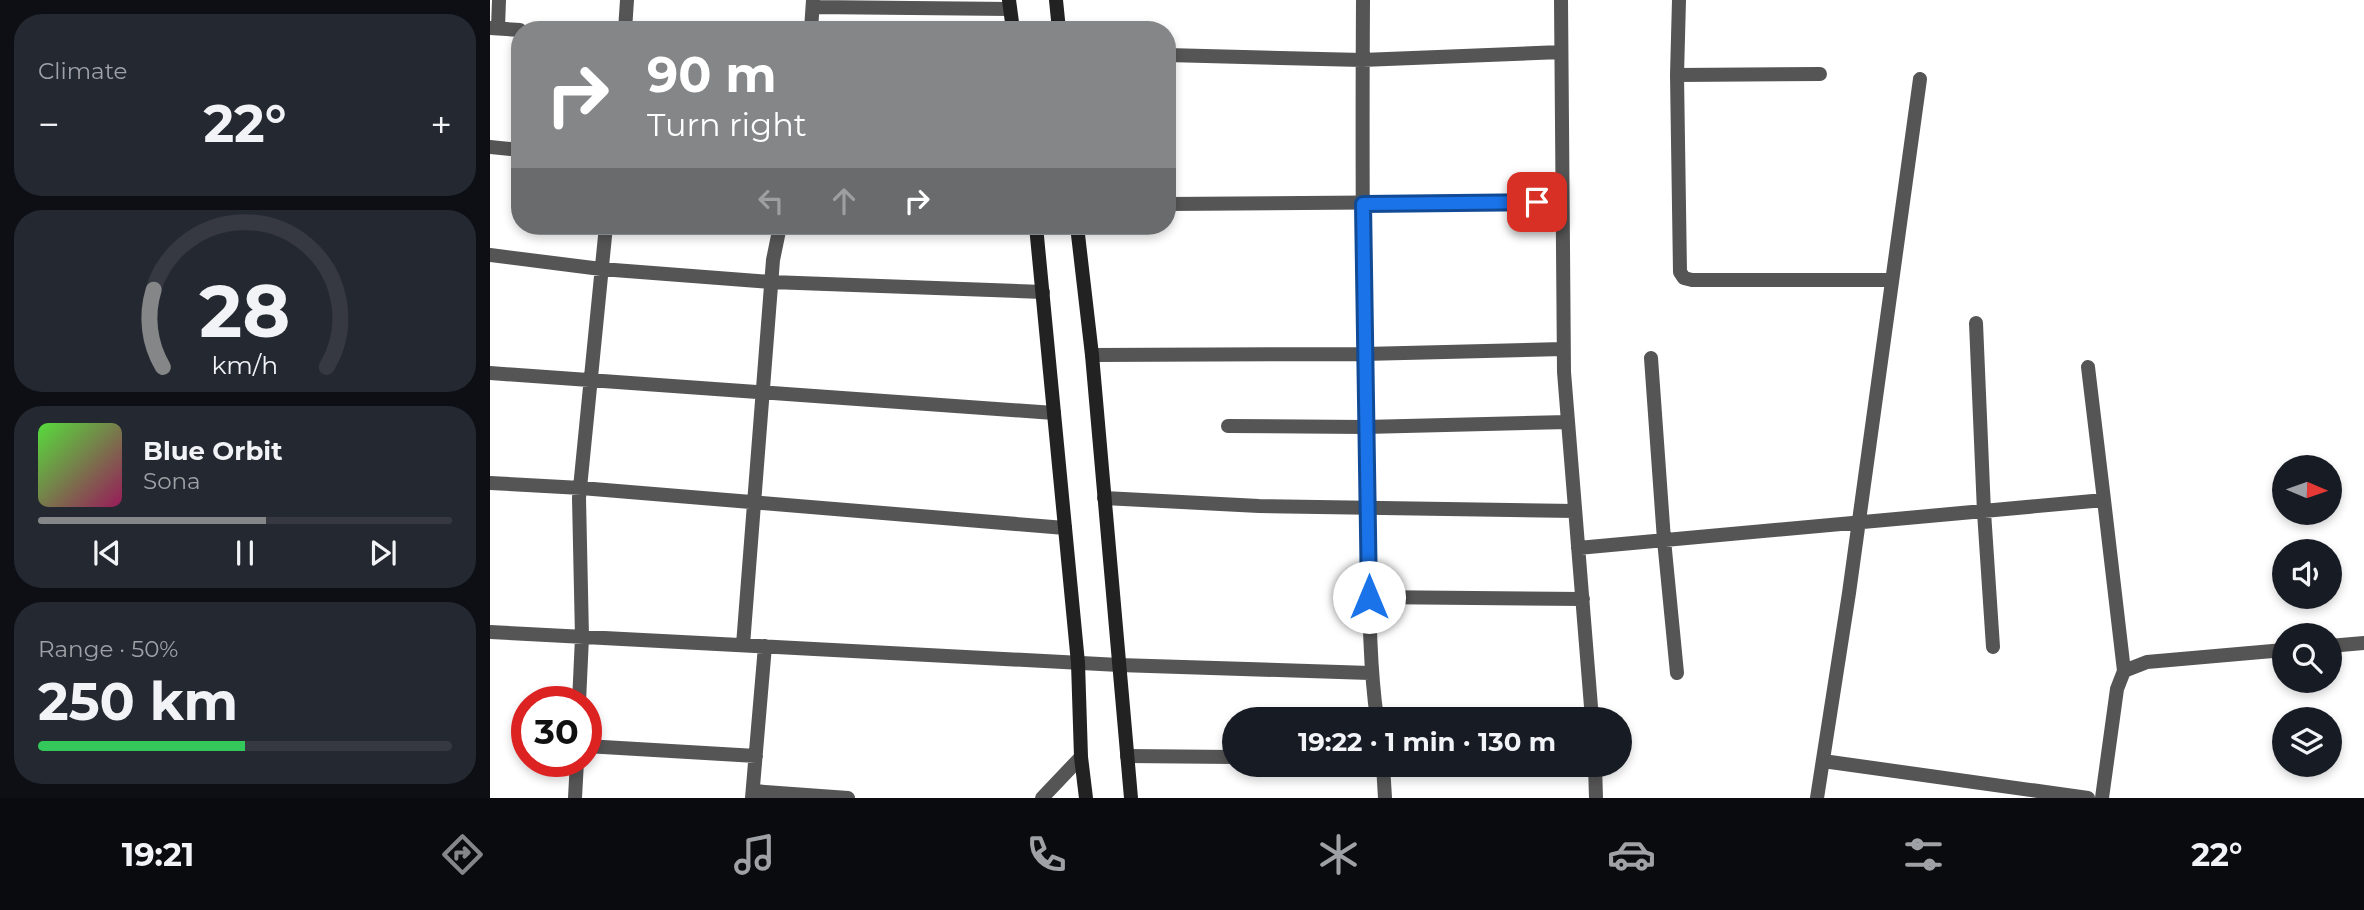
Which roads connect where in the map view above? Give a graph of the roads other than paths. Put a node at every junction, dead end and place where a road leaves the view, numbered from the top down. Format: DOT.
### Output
graph roads {
  1 [pos="499,0"];
  2 [pos="628,0"];
  3 [pos="1056,0"];
  4 [pos="1363,0"];
  5 [pos="1561,0"];
  6 [pos="1679,0"];
  7 [pos="813,4"];
  8 [pos="1009,5"];
  9 [pos="626,21"];
  10 [pos="1058,21"];
  11 [pos="494,28"];
  12 [pos="1561,52"];
  13 [pos="1176,55"];
  14 [pos="1363,60"];
  15 [pos="1820,74"];
  16 [pos="1676,75"];
  17 [pos="1920,79"];
  18 [pos="490,147"];
  19 [pos="511,149"];
  20 [pos="1562,201"];
  21 [pos="1176,204"];
  22 [pos="1363,204"];
  23 [pos="605,235"];
  24 [pos="779,235"];
  25 [pos="1037,235"];
  26 [pos="1078,235"];
  27 [pos="490,256"];
  28 [pos="601,269"];
  29 [pos="1892,280"];
  30 [pos="771,282"];
  31 [pos="1043,292"];
  32 [pos="1976,323"];
  33 [pos="1563,349"];
  34 [pos="1364,354"];
  35 [pos="1091,355"];
  36 [pos="1651,358"];
  37 [pos="2088,367"];
  38 [pos="490,373"];
  39 [pos="591,379"];
  40 [pos="763,393"];
  41 [pos="1054,413"];
  42 [pos="1567,422"];
  43 [pos="1228,426"];
  44 [pos="1365,427"];
  45 [pos="490,483"];
  46 [pos="581,488"];
  47 [pos="1104,498"];
  48 [pos="2104,500"];
  49 [pos="754,502"];
  50 [pos="1368,507"];
  51 [pos="1575,511"];
  52 [pos="1984,512"];
  53 [pos="1859,521"];
  54 [pos="1065,528"];
  55 [pos="1664,540"];
  56 [pos="1578,548"];
  57 [pos="1369,597"];
  58 [pos="1583,599"];
  59 [pos="490,632"];
  60 [pos="582,637"];
  61 [pos="2364,643"];
  62 [pos="743,645"];
  63 [pos="2342,645"];
  64 [pos="765,646"];
  65 [pos="1993,648"];
  66 [pos="2272,651"];
  67 [pos="1078,663"];
  68 [pos="1119,665"];
  69 [pos="2124,671"];
  70 [pos="1370,673"];
  71 [pos="1677,673"];
  72 [pos="580,686"];
  73 [pos="1375,707"];
  74 [pos="1591,707"];
  75 [pos="602,747"];
  76 [pos="1127,755"];
  77 [pos="756,756"];
  78 [pos="1081,757"];
  79 [pos="1222,757"];
  80 [pos="1823,761"];
  81 [pos="576,777"];
  82 [pos="1383,777"];
  83 [pos="1595,777"];
  84 [pos="753,795"];
  85 [pos="575,798"];
  86 [pos="848,798"];
  87 [pos="1042,798"];
  88 [pos="1086,798"];
  89 [pos="1131,798"];
  90 [pos="1385,798"];
  91 [pos="1596,798"];
  92 [pos="1817,798"];
  93 [pos="2088,798"];
  94 [pos="2102,798"];
  1 -- 11 [label="street"];
  2 -- 9 [label="street"];
  3 -- 10 [label="main road"];
  4 -- 14 [label="street"];
  5 -- 12 [label="street"];
  6 -- 16 [label="street"];
  7 -- 8 [label="street"];
  12 -- 14 [label="street"];
  12 -- 20 [label="street"];
  13 -- 14 [label="street"];
  14 -- 22 [label="street"];
  15 -- 16 [label="street"];
  16 -- 29 [label="street"];
  17 -- 29 [label="street"];
  18 -- 19 [label="street"];
  20 -- 22 [label="street"];
  20 -- 33 [label="street"];
  21 -- 22 [label="street"];
  22 -- 34 [label="street"];
  23 -- 28 [label="street"];
  24 -- 30 [label="street"];
  25 -- 31 [label="main road"];
  26 -- 35 [label="main road"];
  27 -- 28 [label="street"];
  28 -- 30 [label="street"];
  28 -- 39 [label="street"];
  29 -- 53 [label="street"];
  30 -- 31 [label="street"];
  30 -- 40 [label="street"];
  31 -- 41 [label="main road"];
  32 -- 52 [label="street"];
  33 -- 34 [label="street"];
  33 -- 42 [label="street"];
  34 -- 35 [label="street"];
  34 -- 44 [label="street"];
  35 -- 47 [label="main road"];
  36 -- 55 [label="street"];
  37 -- 48 [label="street"];
  38 -- 39 [label="street"];
  39 -- 40 [label="street"];
  39 -- 46 [label="street"];
  40 -- 41 [label="street"];
  40 -- 49 [label="street"];
  41 -- 54 [label="main road"];
  42 -- 44 [label="street"];
  42 -- 51 [label="street"];
  43 -- 44 [label="street"];
  44 -- 50 [label="street"];
  45 -- 46 [label="street"];
  46 -- 49 [label="street"];
  46 -- 60 [label="street"];
  47 -- 50 [label="street"];
  47 -- 68 [label="main road"];
  48 -- 52 [label="street"];
  48 -- 69 [label="street"];
  49 -- 54 [label="street"];
  49 -- 62 [label="street"];
  50 -- 51 [label="street"];
  50 -- 57 [label="street"];
  51 -- 56 [label="street"];
  52 -- 53 [label="street"];
  52 -- 65 [label="street"];
  53 -- 55 [label="street"];
  53 -- 80 [label="street"];
  54 -- 67 [label="main road"];
  55 -- 56 [label="street"];
  55 -- 71 [label="street"];
  56 -- 58 [label="street"];
  57 -- 58 [label="street"];
  57 -- 70 [label="street"];
  58 -- 74 [label="street"];
  59 -- 60 [label="street"];
  60 -- 62 [label="street"];
  60 -- 72 [label="street"];
  61 -- 63 [label="street"];
  62 -- 64 [label="street"];
  64 -- 67 [label="street"];
  64 -- 77 [label="street"];
  66 -- 69 [label="street"];
  67 -- 68 [label="street"];
  67 -- 78 [label="main road"];
  68 -- 70 [label="street"];
  68 -- 76 [label="main road"];
  69 -- 94 [label="street"];
  70 -- 73 [label="street"];
  75 -- 77 [label="street"];
  76 -- 79 [label="street"];
  76 -- 89 [label="main road"];
  77 -- 84 [label="street"];
  78 -- 87 [label="street"];
  78 -- 88 [label="main road"];
  80 -- 92 [label="street"];
  80 -- 93 [label="street"];
  81 -- 85 [label="street"];
  82 -- 90 [label="street"];
  83 -- 91 [label="street"];
  84 -- 86 [label="street"];
}
